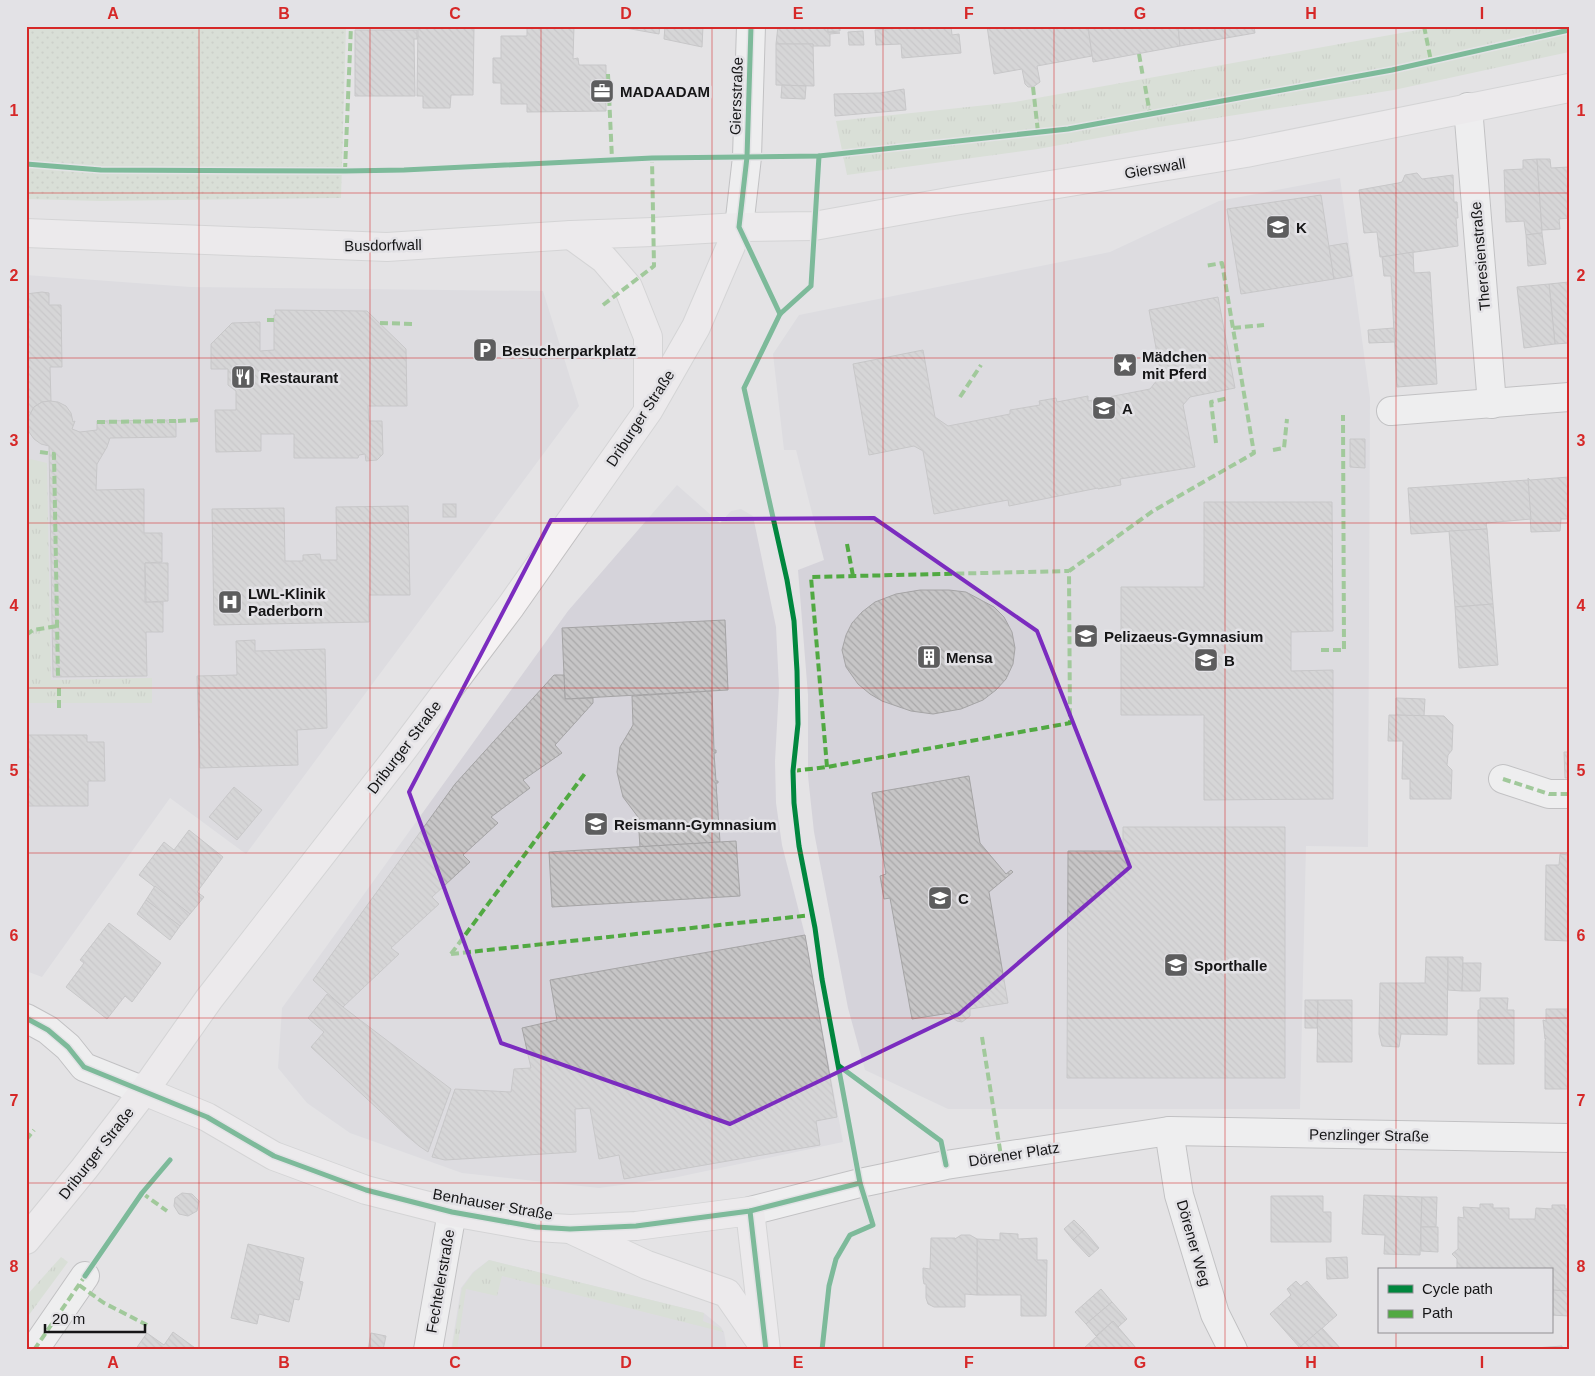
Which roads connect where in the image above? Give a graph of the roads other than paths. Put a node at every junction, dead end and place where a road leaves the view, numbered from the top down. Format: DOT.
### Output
graph roads {
  1 [pos="751,26"];
  2 [pos="1569,88"];
  3 [pos="1468,107"];
  4 [pos="739,226"];
  5 [pos="26,233"];
  6 [pos="571,235"];
  7 [pos="1569,397"];
  8 [pos="1492,404"];
  9 [pos="648,411"];
  10 [pos="1391,411"];
  11 [pos="1503,779"];
  12 [pos="1569,794"];
  13 [pos="26,1018"];
  14 [pos="144,1092"];
  15 [pos="1170,1131"];
  16 [pos="1569,1138"];
  17 [pos="750,1211"];
  18 [pos="452,1212"];
  19 [pos="570,1229"];
  20 [pos="26,1240"];
  21 [pos="85,1276"];
  22 [pos="34,1350"];
  23 [pos="428,1350"];
  24 [pos="766,1350"];
  25 [pos="1233,1350"];
  1 -- 4 [label="street, Giersstraße"];
  2 -- 3 [label="main road, Gierswall"];
  3 -- 4 [label="main road, Gierswall"];
  3 -- 8 [label="street, Theresienstraße"];
  4 -- 6 [label="main road, Busdorfwall"];
  4 -- 9 [label="main road, Driburger Straße"];
  5 -- 6 [label="main road, Busdorfwall"];
  6 -- 9 [label="main road"];
  7 -- 8 [label="street"];
  8 -- 10 [label="street"];
  9 -- 14 [label="main road, Driburger Straße"];
  11 -- 12 [label="street"];
  13 -- 14 [label="street"];
  14 -- 18 [label="main road, Benhauser Straße"];
  14 -- 20 [label="main road, Driburger Straße"];
  15 -- 16 [label="street, Penzlinger Straße"];
  15 -- 17 [label="street, Dörener Platz"];
  15 -- 25 [label="street, Dörener Weg"];
  17 -- 19 [label="main road, Benhauser Straße"];
  17 -- 24 [label="main road"];
  18 -- 19 [label="main road, Benhauser Straße"];
  18 -- 23 [label="street, Fechtelerstraße"];
  19 -- 24 [label="main road"];
  21 -- 22 [label="street"];
}
